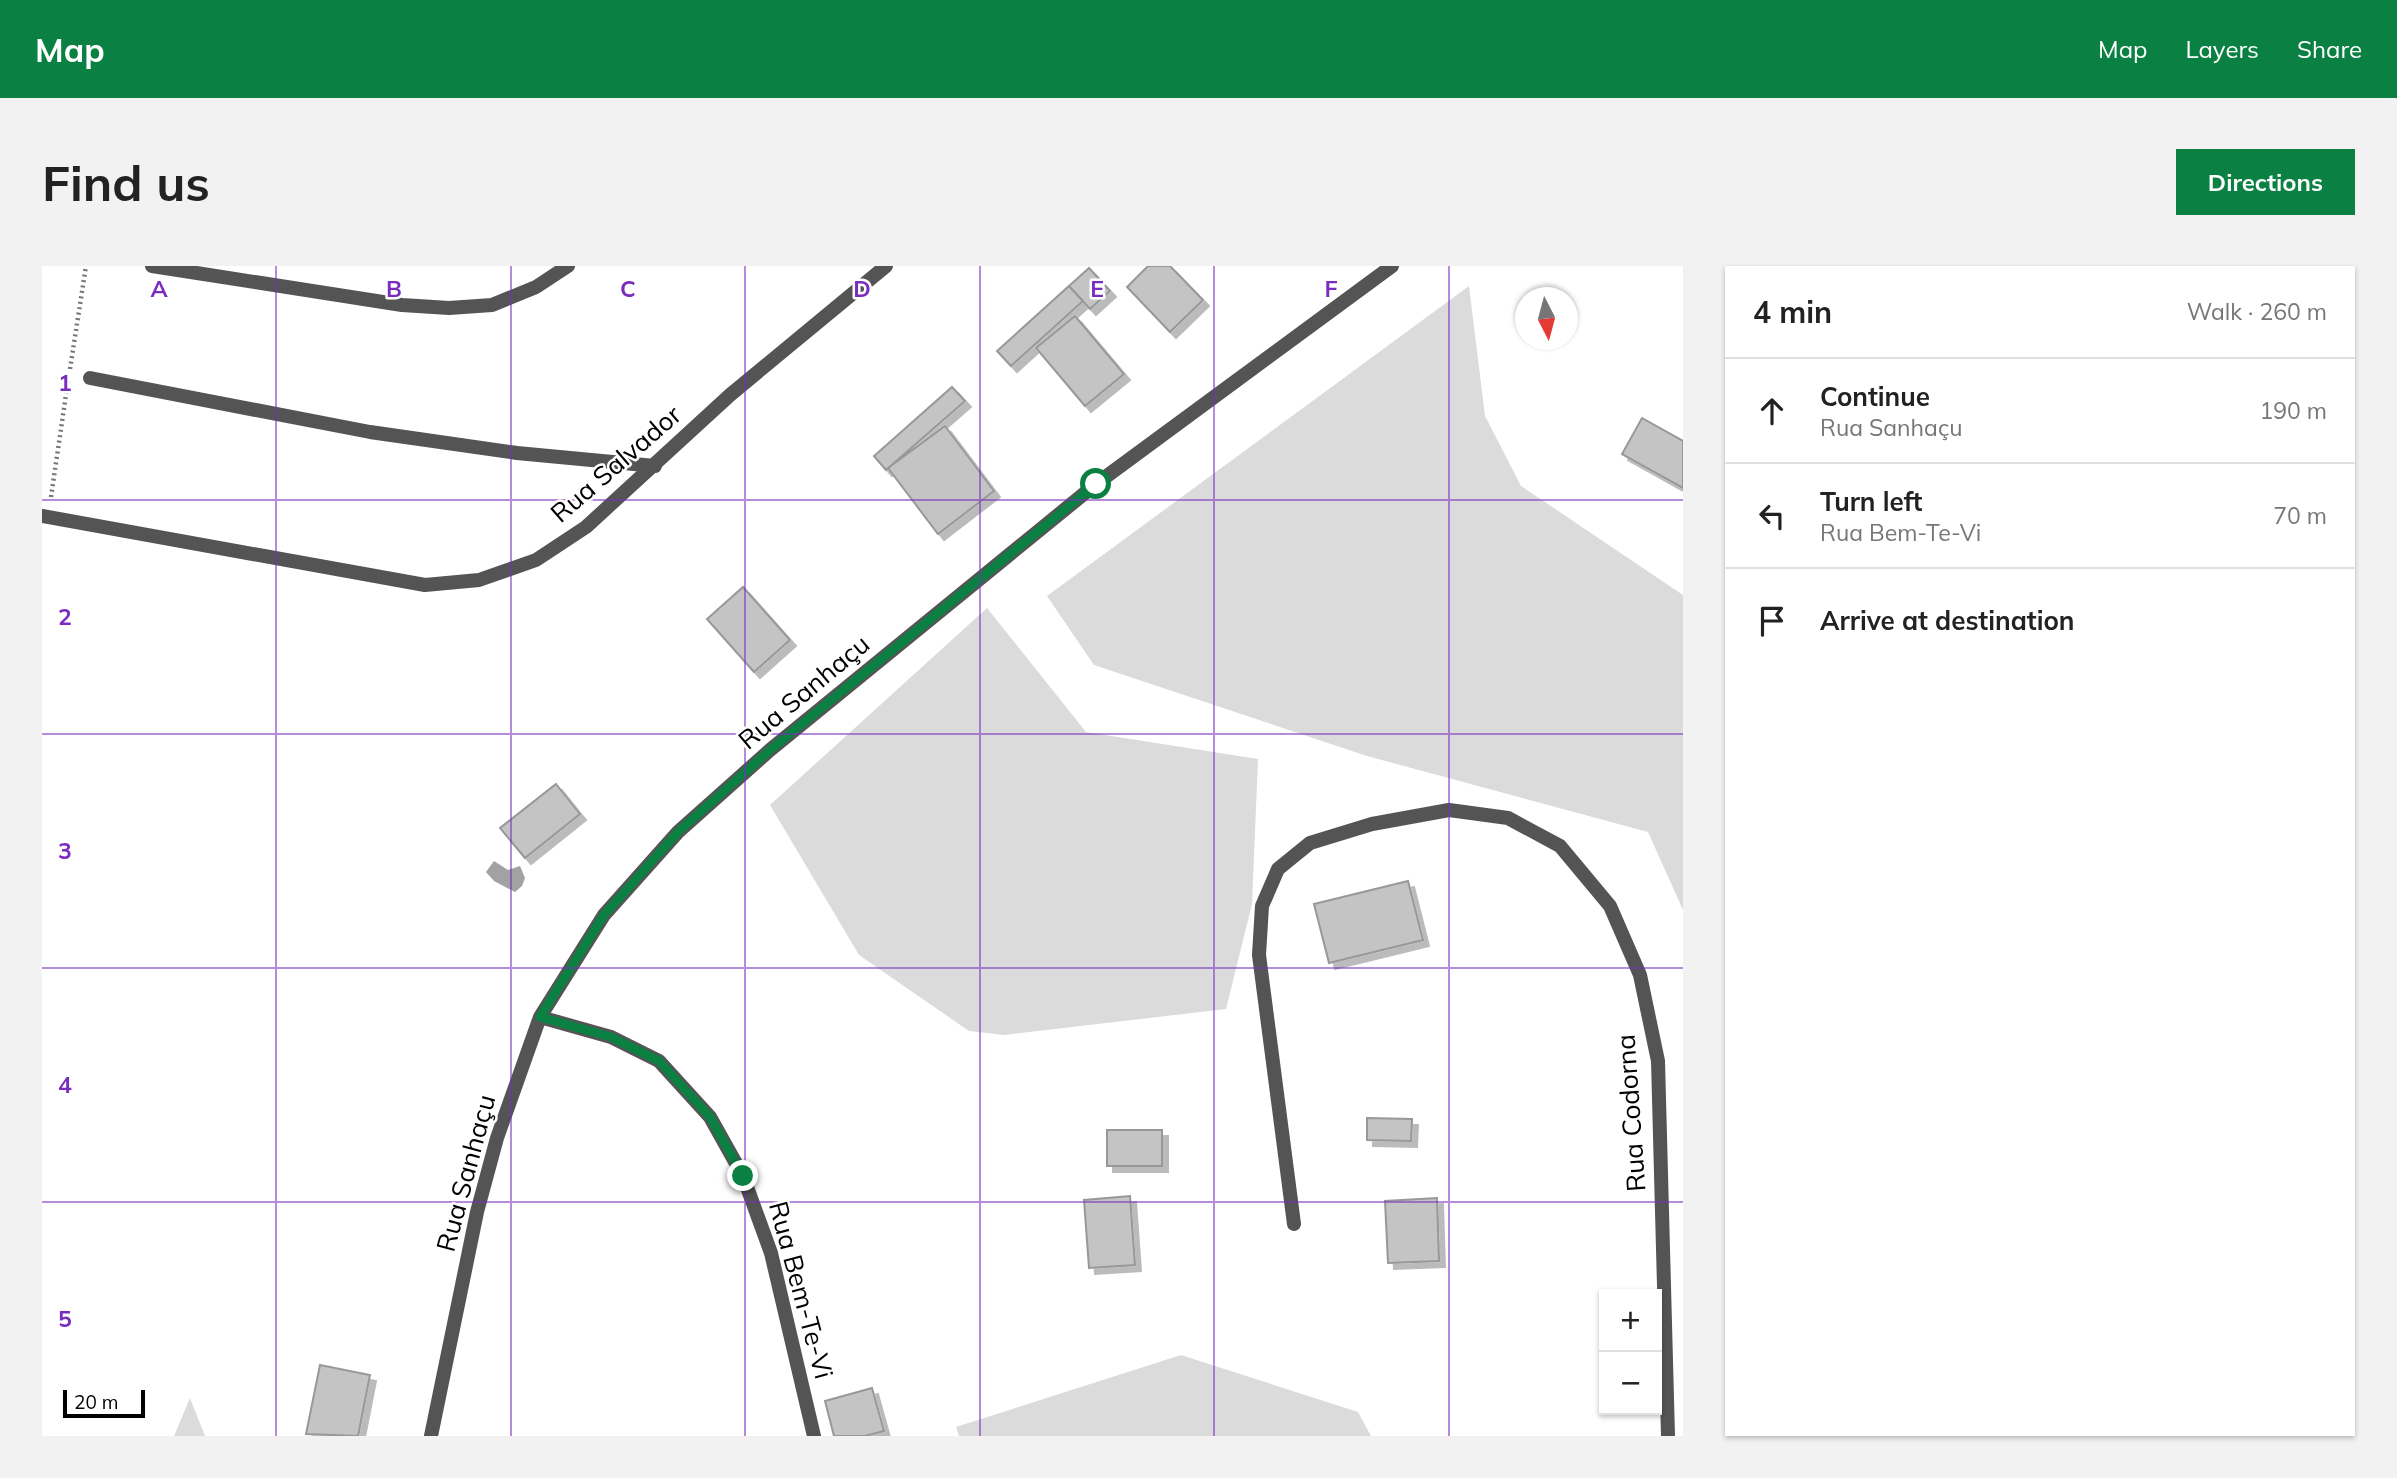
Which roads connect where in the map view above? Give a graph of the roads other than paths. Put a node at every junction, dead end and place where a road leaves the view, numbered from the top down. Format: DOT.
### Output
graph roads {
  1 [pos="152,266"];
  2 [pos="568,266"];
  3 [pos="886,266"];
  4 [pos="1392,266"];
  5 [pos="90,378"];
  6 [pos="655,466"];
  7 [pos="45,517"];
  8 [pos="540,1017"];
  9 [pos="1294,1224"];
  10 [pos="431,1436"];
  11 [pos="814,1436"];
  12 [pos="1668,1436"];
  1 -- 2 [label="street"];
  3 -- 6 [label="street, Rua Salvador"];
  4 -- 8 [label="street, Rua Sanhaçu"];
  5 -- 6 [label="street"];
  6 -- 7 [label="street, Rua Salvador"];
  8 -- 10 [label="street, Rua Sanhaçu"];
  8 -- 11 [label="street, Rua Bem-Te-Vi"];
  9 -- 12 [label="street, Rua Codorna"];
}
